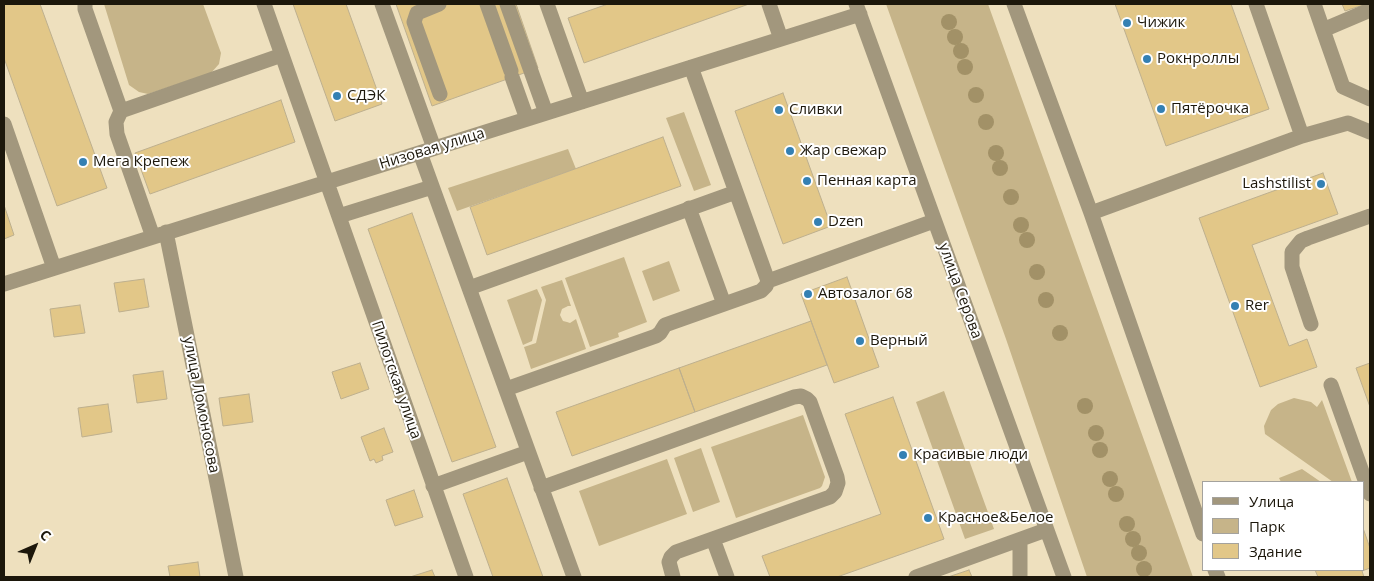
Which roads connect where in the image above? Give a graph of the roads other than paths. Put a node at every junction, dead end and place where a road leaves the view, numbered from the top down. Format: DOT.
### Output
graph roads {
  1 [pos="85,4"];
  2 [pos="264,4"];
  3 [pos="382,4"];
  4 [pos="439,4"];
  5 [pos="487,4"];
  6 [pos="507,4"];
  7 [pos="547,4"];
  8 [pos="769,4"];
  9 [pos="1014,4"];
  10 [pos="1256,4"];
  11 [pos="1314,4"];
  12 [pos="858,9"];
  13 [pos="1370,10"];
  14 [pos="1323,30"];
  15 [pos="781,39"];
  16 [pos="282,55"];
  17 [pos="691,67"];
  18 [pos="440,94"];
  19 [pos="1370,99"];
  20 [pos="582,102"];
  21 [pos="121,111"];
  22 [pos="546,113"];
  23 [pos="527,119"];
  24 [pos="4,124"];
  25 [pos="1370,132"];
  26 [pos="1302,136"];
  27 [pos="427,150"];
  28 [pos="327,182"];
  29 [pos="432,187"];
  30 [pos="736,192"];
  31 [pos="690,208"];
  32 [pos="1090,213"];
  33 [pos="339,216"];
  34 [pos="1370,216"];
  35 [pos="934,221"];
  36 [pos="160,235"];
  37 [pos="54,268"];
  38 [pos="768,281"];
  39 [pos="4,284"];
  40 [pos="469,288"];
  41 [pos="724,304"];
  42 [pos="1311,324"];
  43 [pos="1331,385"];
  44 [pos="506,389"];
  45 [pos="528,452"];
  46 [pos="433,486"];
  47 [pos="541,488"];
  48 [pos="1370,494"];
  49 [pos="1046,530"];
  50 [pos="1202,531"];
  51 [pos="713,539"];
  52 [pos="1020,540"];
  53 [pos="236,577"];
  54 [pos="466,577"];
  55 [pos="574,577"];
  56 [pos="673,577"];
  57 [pos="727,577"];
  58 [pos="916,577"];
  59 [pos="1020,577"];
  60 [pos="1064,577"];
  1 -- 21 [label="street"];
  2 -- 16 [label="street, Пилотская улица"];
  3 -- 27 [label="street"];
  4 -- 18 [label="street"];
  5 -- 23 [label="street"];
  6 -- 22 [label="street"];
  7 -- 20 [label="street"];
  8 -- 15 [label="street"];
  9 -- 32 [label="street"];
  10 -- 26 [label="street"];
  11 -- 14 [label="street"];
  12 -- 15 [label="street, Низовая улица"];
  12 -- 35 [label="street, улица Серова"];
  13 -- 14 [label="street"];
  14 -- 19 [label="street"];
  15 -- 17 [label="street, Низовая улица"];
  16 -- 21 [label="street"];
  16 -- 28 [label="street, Пилотская улица"];
  17 -- 20 [label="street, Низовая улица"];
  17 -- 30 [label="street"];
  20 -- 22 [label="street, Низовая улица"];
  21 -- 36 [label="street, улица Ломоносова"];
  22 -- 23 [label="street, Низовая улица"];
  23 -- 27 [label="street, Низовая улица"];
  24 -- 37 [label="street"];
  25 -- 26 [label="street"];
  26 -- 32 [label="street"];
  27 -- 28 [label="street, Низовая улица"];
  27 -- 29 [label="street"];
  28 -- 33 [label="street, Пилотская улица"];
  28 -- 36 [label="street, Низовая улица"];
  29 -- 33 [label="street"];
  29 -- 40 [label="street"];
  30 -- 31 [label="street"];
  30 -- 38 [label="street"];
  31 -- 40 [label="street"];
  31 -- 41 [label="street"];
  32 -- 50 [label="street"];
  33 -- 46 [label="street, Пилотская улица"];
  34 -- 42 [label="street"];
  35 -- 38 [label="street"];
  35 -- 49 [label="street, улица Серова"];
  36 -- 37 [label="street, Низовая улица"];
  36 -- 53 [label="street, улица Ломоносова"];
  37 -- 39 [label="street, Низовая улица"];
  38 -- 41 [label="street"];
  40 -- 44 [label="street"];
  41 -- 44 [label="street"];
  43 -- 48 [label="street"];
  44 -- 45 [label="street"];
  45 -- 46 [label="street"];
  45 -- 47 [label="street"];
  46 -- 54 [label="street, Пилотская улица"];
  47 -- 51 [label="street"];
  47 -- 55 [label="street"];
  49 -- 52 [label="street"];
  49 -- 60 [label="street, улица Серова"];
  51 -- 56 [label="street"];
  51 -- 57 [label="street"];
  52 -- 58 [label="street"];
  52 -- 59 [label="street"];
}
